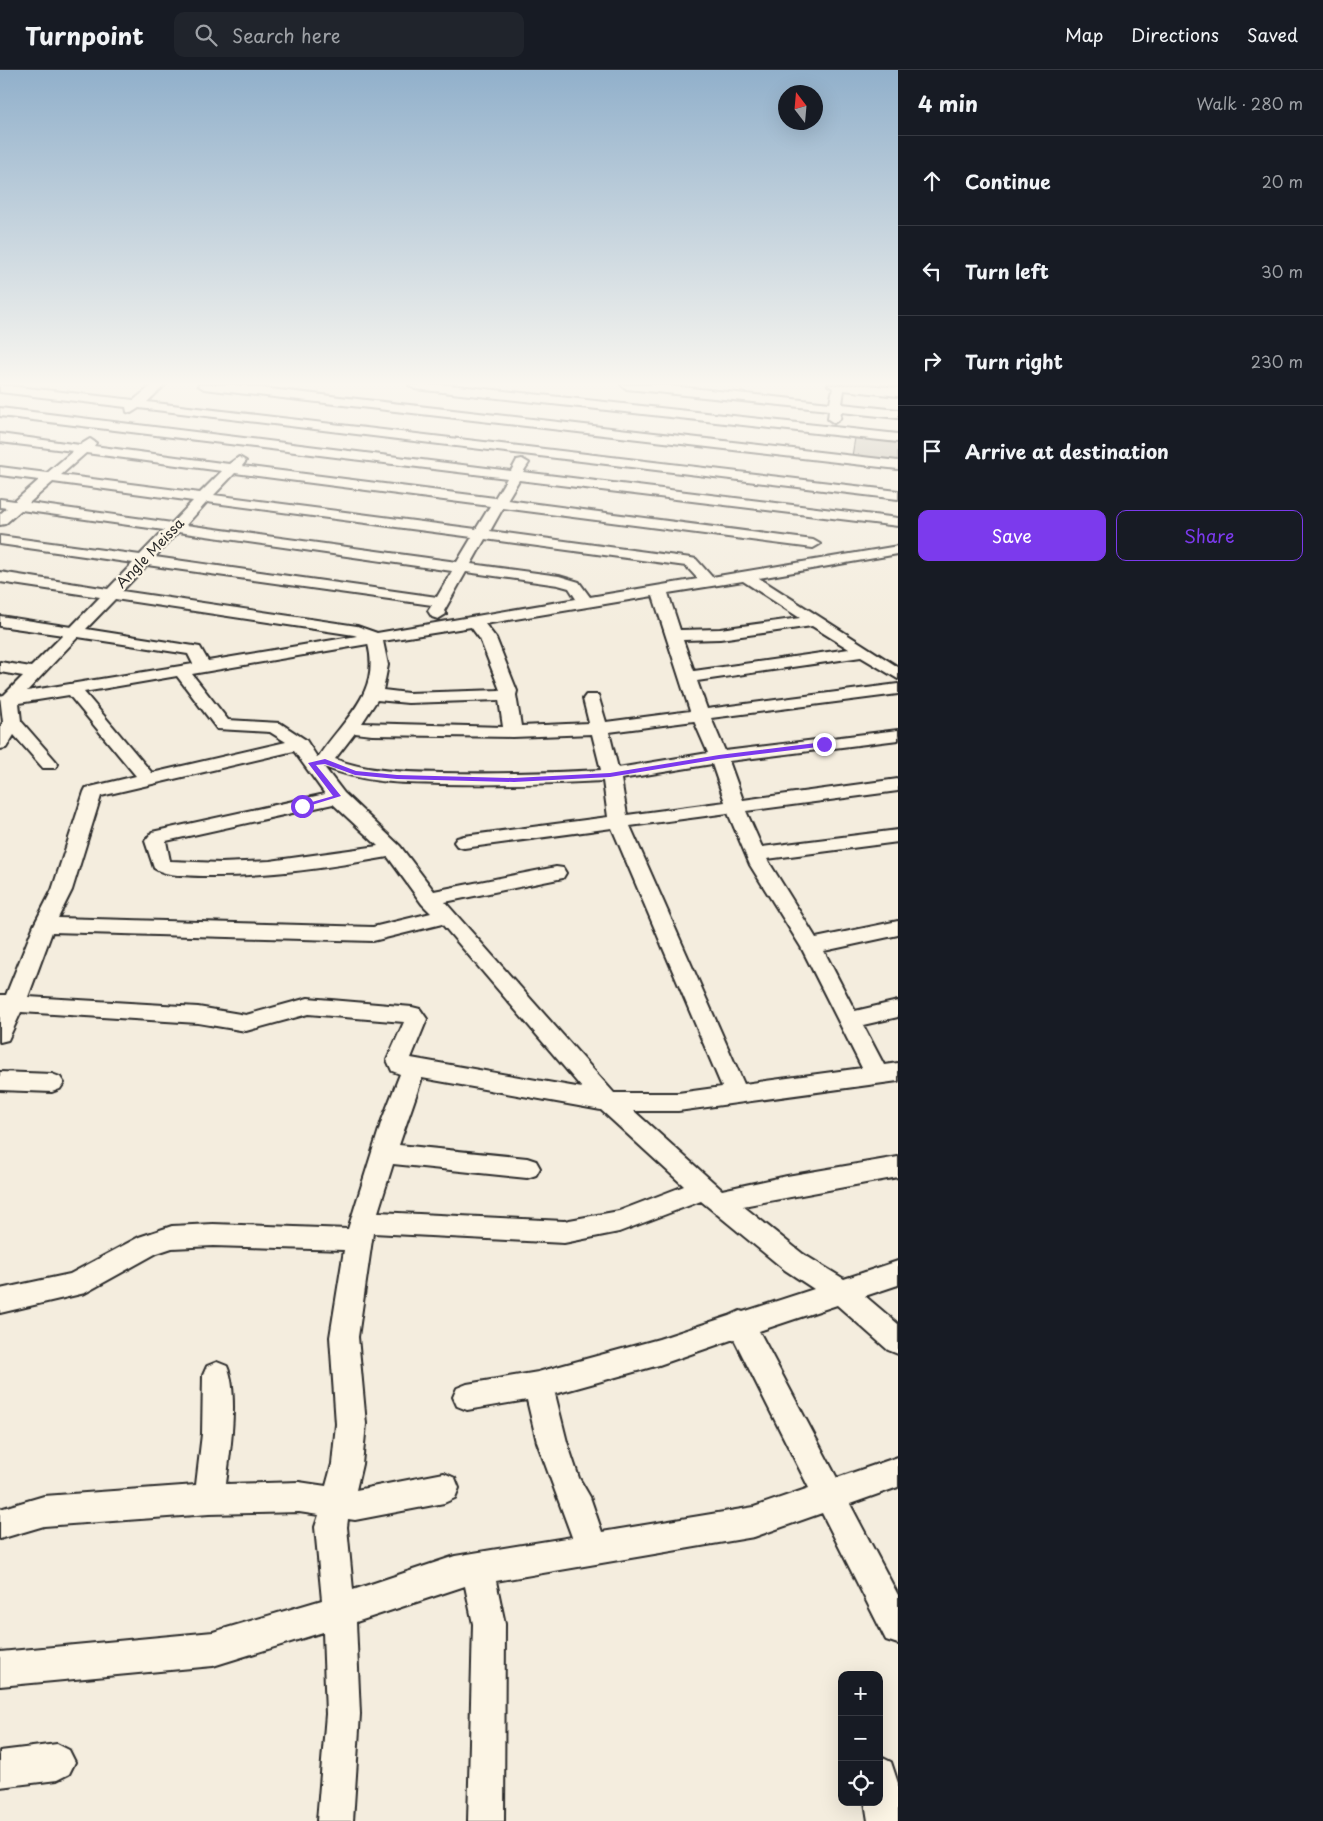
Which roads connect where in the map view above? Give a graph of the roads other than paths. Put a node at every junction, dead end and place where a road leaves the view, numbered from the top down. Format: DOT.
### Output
graph roads {
  1 [pos="63,467"];
  2 [pos="222,467"];
  3 [pos="455,467"];
  4 [pos="520,467"];
  5 [pos="762,467"];
  6 [pos="799,467"];
  7 [pos="826,467"];
  8 [pos="877,467"];
  9 [pos="232,468"];
  10 [pos="0,470"];
  11 [pos="825,471"];
  12 [pos="516,474"];
  13 [pos="51,477"];
  14 [pos="898,495"];
  15 [pos="204,498"];
  16 [pos="0,503"];
  17 [pos="499,503"];
  18 [pos="18,506"];
  19 [pos="818,511"];
  20 [pos="0,521"];
  21 [pos="898,522"];
  22 [pos="175,527"];
  23 [pos="481,534"];
  24 [pos="0,540"];
  25 [pos="813,544"];
  26 [pos="898,550"];
  27 [pos="144,560"];
  28 [pos="810,564"];
  29 [pos="461,568"];
  30 [pos="746,576"];
  31 [pos="0,577"];
  32 [pos="710,582"];
  33 [pos="659,590"];
  34 [pos="112,594"];
  35 [pos="441,602"];
  36 [pos="586,602"];
  37 [pos="474,620"];
  38 [pos="0,621"];
  39 [pos="813,621"];
  40 [pos="444,625"];
  41 [pos="75,632"];
  42 [pos="674,635"];
  43 [pos="374,637"];
  44 [pos="864,652"];
  45 [pos="203,666"];
  46 [pos="0,668"];
  47 [pos="181,670"];
  48 [pos="35,674"];
  49 [pos="898,674"];
  50 [pos="688,677"];
  51 [pos="73,689"];
  52 [pos="898,689"];
  53 [pos="372,694"];
  54 [pos="507,695"];
  55 [pos="592,699"];
  56 [pos="5,700"];
  57 [pos="700,714"];
  58 [pos="12,722"];
  59 [pos="351,726"];
  60 [pos="597,728"];
  61 [pos="513,732"];
  62 [pos="898,735"];
  63 [pos="0,744"];
  64 [pos="300,744"];
  65 [pos="719,757"];
  66 [pos="318,762"];
  67 [pos="49,764"];
  68 [pos="610,775"];
  69 [pos="148,779"];
  70 [pos="898,785"];
  71 [pos="337,796"];
  72 [pos="734,806"];
  73 [pos="618,820"];
  74 [pos="898,836"];
  75 [pos="464,842"];
  76 [pos="393,850"];
  77 [pos="756,854"];
  78 [pos="556,873"];
  79 [pos="429,899"];
  80 [pos="447,916"];
  81 [pos="44,925"];
  82 [pos="898,928"];
  83 [pos="811,946"];
  84 [pos="8,1003"];
  85 [pos="898,1009"];
  86 [pos="850,1020"];
  87 [pos="0,1034"];
  88 [pos="414,1069"];
  89 [pos="887,1074"];
  90 [pos="0,1081"];
  91 [pos="52,1083"];
  92 [pos="737,1094"];
  93 [pos="608,1102"];
  94 [pos="384,1153"];
  95 [pos="898,1167"];
  96 [pos="527,1168"];
  97 [pos="712,1194"];
  98 [pos="361,1231"];
  99 [pos="898,1273"];
  100 [pos="840,1291"];
  101 [pos="0,1301"];
  102 [pos="740,1323"];
  103 [pos="898,1341"];
  104 [pos="217,1375"];
  105 [pos="538,1385"];
  106 [pos="467,1398"];
  107 [pos="898,1472"];
  108 [pos="444,1488"];
  109 [pos="832,1496"];
  110 [pos="209,1499"];
  111 [pos="337,1504"];
  112 [pos="0,1524"];
  113 [pos="592,1549"];
  114 [pos="477,1569"];
  115 [pos="339,1611"];
  116 [pos="898,1628"];
  117 [pos="0,1669"];
  118 [pos="58,1762"];
  119 [pos="0,1769"];
  120 [pos="883,1801"];
  121 [pos="336,1821"];
  122 [pos="486,1821"];
  123 [pos="886,1821"];
  1 -- 13 [label="street"];
  2 -- 9 [label="street"];
  3 -- 12 [label="street"];
  4 -- 12 [label="street"];
  5 -- 11 [label="street"];
  6 -- 11 [label="street"];
  7 -- 11 [label="street"];
  8 -- 11 [label="street"];
  9 -- 15 [label="street, Angle Meissa"];
  9 -- 17 [label="street"];
  10 -- 13 [label="street"];
  11 -- 14 [label="street"];
  11 -- 19 [label="street"];
  12 -- 17 [label="street"];
  12 -- 19 [label="street"];
  13 -- 15 [label="street"];
  13 -- 18 [label="street"];
  15 -- 22 [label="street, Angle Meissa"];
  15 -- 23 [label="street"];
  16 -- 18 [label="street"];
  17 -- 23 [label="street"];
  17 -- 25 [label="street"];
  18 -- 20 [label="street"];
  18 -- 22 [label="street"];
  19 -- 21 [label="street"];
  19 -- 25 [label="street"];
  22 -- 27 [label="street, Angle Meissa"];
  22 -- 29 [label="street"];
  23 -- 29 [label="street"];
  23 -- 32 [label="street"];
  24 -- 27 [label="street"];
  25 -- 28 [label="street"];
  26 -- 28 [label="street"];
  27 -- 34 [label="street, Angle Meissa"];
  27 -- 35 [label="street"];
  28 -- 30 [label="street"];
  29 -- 35 [label="street"];
  29 -- 36 [label="street"];
  30 -- 32 [label="street"];
  30 -- 39 [label="street"];
  31 -- 34 [label="street"];
  32 -- 33 [label="street"];
  33 -- 36 [label="street"];
  33 -- 42 [label="street"];
  34 -- 41 [label="street, Angle Meissa"];
  34 -- 43 [label="street"];
  35 -- 40 [label="street"];
  36 -- 37 [label="street"];
  37 -- 40 [label="street"];
  37 -- 54 [label="street"];
  38 -- 41 [label="street"];
  39 -- 42 [label="street"];
  39 -- 44 [label="street"];
  40 -- 43 [label="street"];
  41 -- 45 [label="street"];
  41 -- 48 [label="street, Angle Meissa"];
  42 -- 50 [label="street"];
  43 -- 45 [label="street"];
  43 -- 53 [label="street"];
  44 -- 49 [label="street"];
  44 -- 50 [label="street"];
  45 -- 47 [label="street"];
  46 -- 48 [label="street"];
  47 -- 51 [label="street"];
  47 -- 64 [label="street"];
  48 -- 56 [label="street, Angle Meissa"];
  50 -- 57 [label="street"];
  51 -- 56 [label="street"];
  51 -- 69 [label="street"];
  52 -- 57 [label="street"];
  53 -- 54 [label="street"];
  53 -- 59 [label="street"];
  54 -- 61 [label="street"];
  55 -- 60 [label="street"];
  56 -- 58 [label="street"];
  57 -- 60 [label="street"];
  57 -- 65 [label="street"];
  58 -- 63 [label="street"];
  58 -- 67 [label="street"];
  59 -- 61 [label="street"];
  59 -- 66 [label="street"];
  60 -- 61 [label="street"];
  60 -- 68 [label="street"];
  62 -- 65 [label="street"];
  64 -- 66 [label="street"];
  64 -- 69 [label="street"];
  65 -- 68 [label="street"];
  65 -- 72 [label="street"];
  66 -- 68 [label="street"];
  66 -- 71 [label="street"];
  68 -- 73 [label="street"];
  69 -- 81 [label="street"];
  70 -- 72 [label="street"];
  71 -- 76 [label="street"];
  71 -- 76 [label="street"];
  72 -- 73 [label="street"];
  72 -- 77 [label="street"];
  73 -- 75 [label="street"];
  73 -- 92 [label="street"];
  74 -- 77 [label="street"];
  76 -- 79 [label="street"];
  77 -- 83 [label="street"];
  78 -- 79 [label="street"];
  79 -- 80 [label="street"];
  80 -- 81 [label="street"];
  80 -- 93 [label="street"];
  81 -- 84 [label="street"];
  82 -- 83 [label="street"];
  83 -- 86 [label="street"];
  84 -- 87 [label="street"];
  84 -- 88 [label="street"];
  85 -- 86 [label="street"];
  86 -- 89 [label="street"];
  88 -- 93 [label="street"];
  88 -- 94 [label="street"];
  89 -- 92 [label="street"];
  90 -- 91 [label="street"];
  92 -- 93 [label="street"];
  93 -- 97 [label="street"];
  94 -- 96 [label="street"];
  94 -- 98 [label="street"];
  95 -- 97 [label="street"];
  97 -- 98 [label="street"];
  97 -- 100 [label="street"];
  98 -- 101 [label="street"];
  98 -- 111 [label="street"];
  99 -- 100 [label="street"];
  100 -- 102 [label="street"];
  100 -- 103 [label="street"];
  102 -- 105 [label="street"];
  102 -- 109 [label="street"];
  104 -- 110 [label="street"];
  105 -- 106 [label="street"];
  105 -- 113 [label="street"];
  107 -- 109 [label="street"];
  108 -- 111 [label="street"];
  109 -- 113 [label="street"];
  109 -- 116 [label="street"];
  110 -- 111 [label="street"];
  110 -- 112 [label="street"];
  111 -- 115 [label="street"];
  113 -- 114 [label="street"];
  114 -- 115 [label="street"];
  114 -- 122 [label="street"];
  115 -- 117 [label="street"];
  115 -- 121 [label="street"];
  118 -- 119 [label="street"];
  120 -- 123 [label="street"];
}
